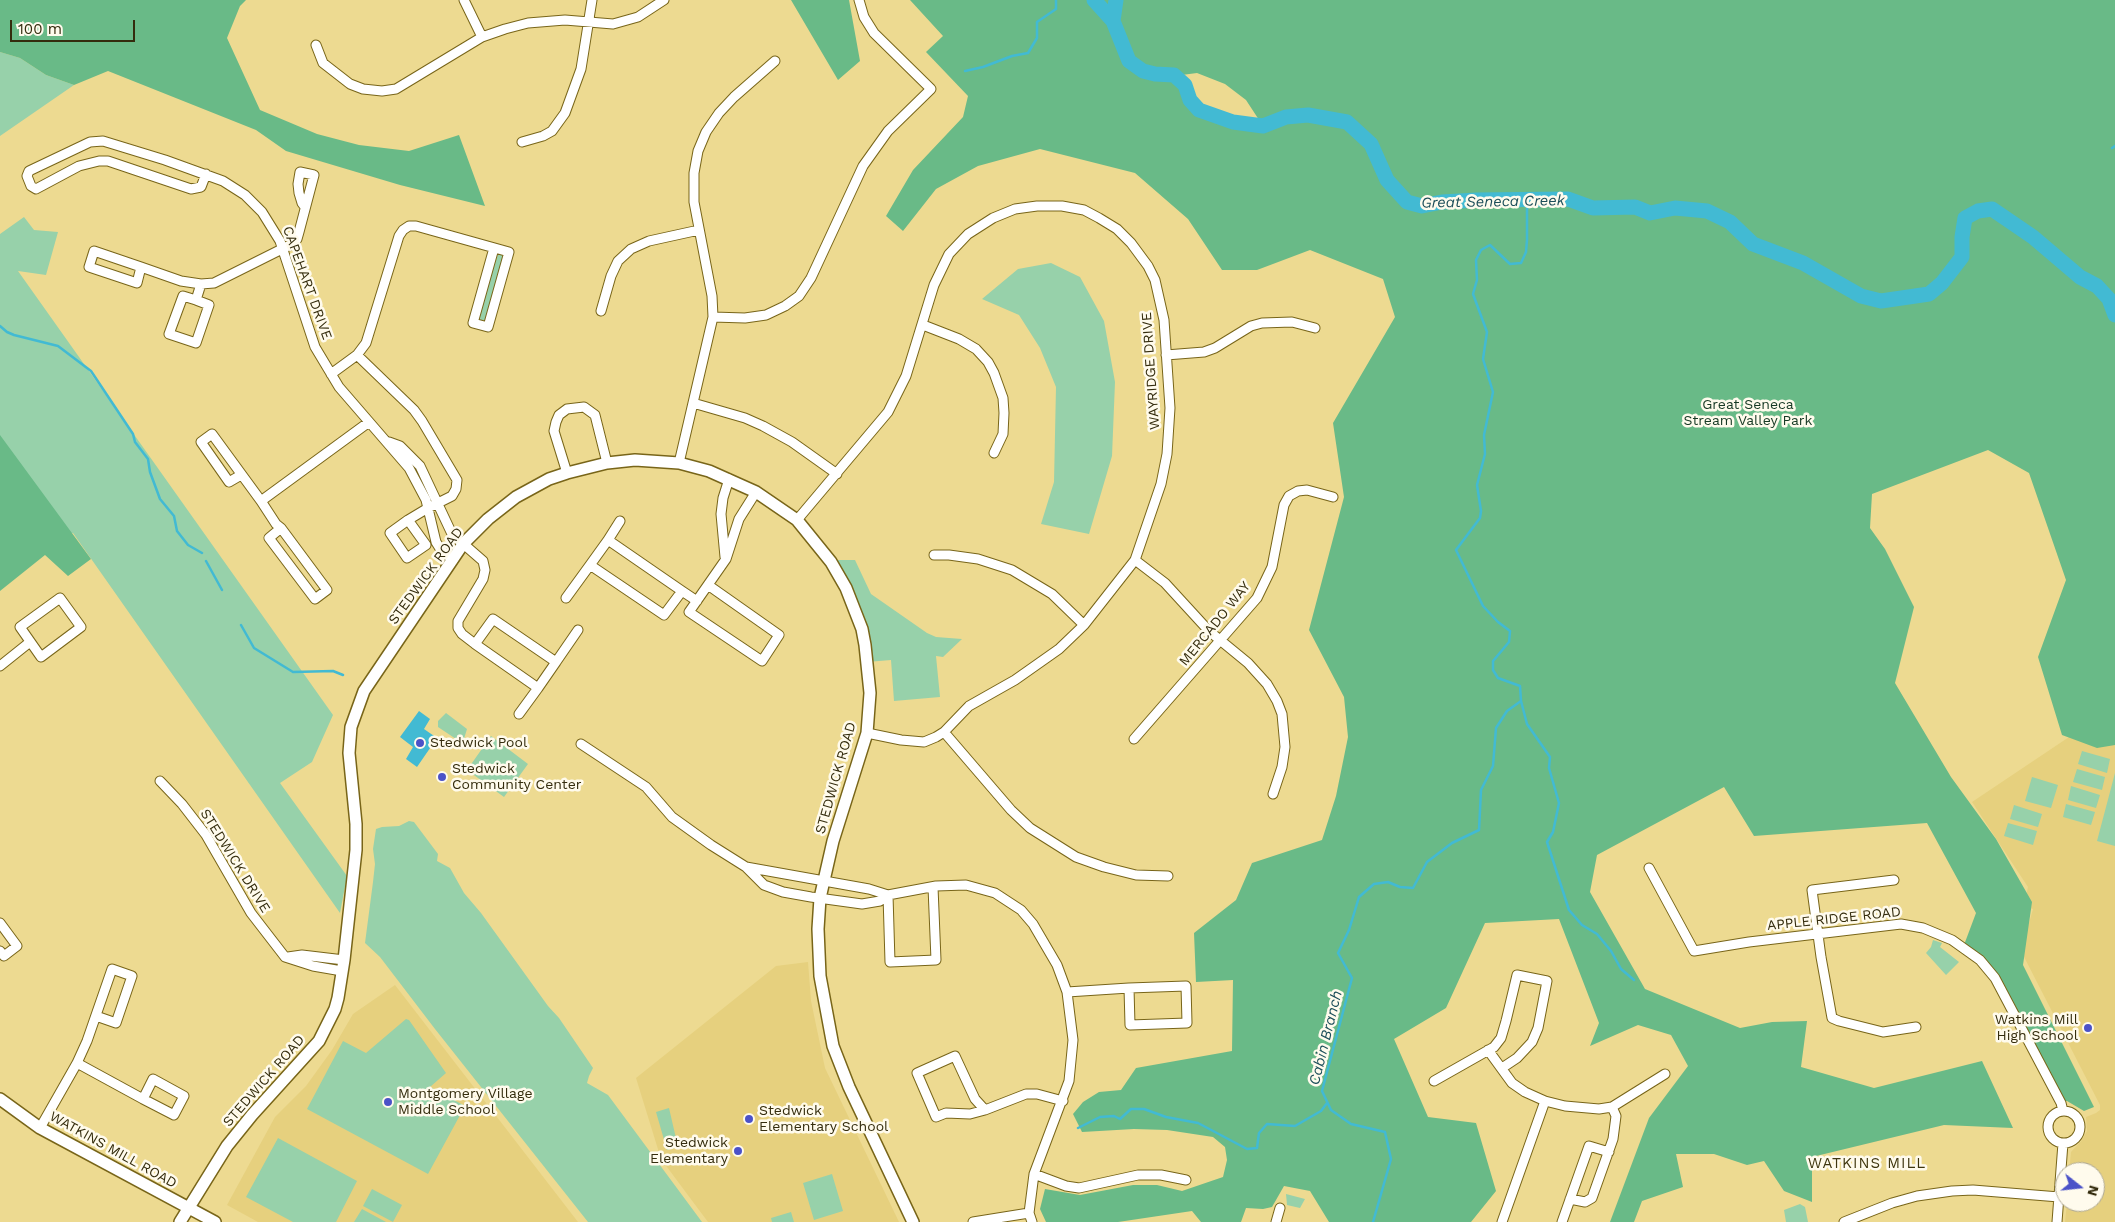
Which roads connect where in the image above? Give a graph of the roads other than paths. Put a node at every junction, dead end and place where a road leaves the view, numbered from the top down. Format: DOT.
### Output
graph roads {
  1 [pos="464,0"];
  2 [pos="592,0"];
  3 [pos="664,0"];
  4 [pos="859,0"];
  5 [pos="590,23"];
  6 [pos="482,37"];
  7 [pos="316,44"];
  8 [pos="775,61"];
  9 [pos="522,142"];
  10 [pos="206,174"];
  11 [pos="306,207"];
  12 [pos="700,230"];
  13 [pos="282,248"];
  14 [pos="494,248"];
  15 [pos="141,267"];
  16 [pos="201,284"];
  17 [pos="196,300"];
  18 [pos="601,311"];
  19 [pos="713,317"];
  20 [pos="923,325"];
  21 [pos="1316,328"];
  22 [pos="357,355"];
  23 [pos="1166,355"];
  24 [pos="331,374"];
  25 [pos="693,403"];
  26 [pos="370,422"];
  27 [pos="386,441"];
  28 [pos="994,453"];
  29 [pos="607,463"];
  30 [pos="678,463"];
  31 [pos="567,473"];
  32 [pos="837,474"];
  33 [pos="241,475"];
  34 [pos="730,479"];
  35 [pos="756,492"];
  36 [pos="1333,497"];
  37 [pos="261,501"];
  38 [pos="437,503"];
  39 [pos="428,508"];
  40 [pos="408,520"];
  41 [pos="797,520"];
  42 [pos="620,522"];
  43 [pos="281,528"];
  44 [pos="608,540"];
  45 [pos="463,544"];
  46 [pos="934,555"];
  47 [pos="726,559"];
  48 [pos="453,560"];
  49 [pos="1135,560"];
  50 [pos="590,565"];
  51 [pos="708,585"];
  52 [pos="682,591"];
  53 [pos="566,598"];
  54 [pos="696,601"];
  55 [pos="1084,625"];
  56 [pos="578,630"];
  57 [pos="30,642"];
  58 [pos="1221,642"];
  59 [pos="475,644"];
  60 [pos="556,662"];
  61 [pos="0,666"];
  62 [pos="538,688"];
  63 [pos="519,714"];
  64 [pos="867,732"];
  65 [pos="944,732"];
  66 [pos="1134,739"];
  67 [pos="580,744"];
  68 [pos="160,780"];
  69 [pos="1273,794"];
  70 [pos="746,867"];
  71 [pos="1649,868"];
  72 [pos="1168,876"];
  73 [pos="1894,880"];
  74 [pos="823,882"];
  75 [pos="932,887"];
  76 [pos="888,895"];
  77 [pos="820,898"];
  78 [pos="0,923"];
  79 [pos="1818,934"];
  80 [pos="0,951"];
  81 [pos="343,966"];
  82 [pos="1129,988"];
  83 [pos="1067,992"];
  84 [pos="96,1016"];
  85 [pos="1916,1027"];
  86 [pos="1488,1050"];
  87 [pos="77,1063"];
  88 [pos="1502,1068"];
  89 [pos="1664,1074"];
  90 [pos="1434,1081"];
  91 [pos="0,1099"];
  92 [pos="143,1099"];
  93 [pos="1545,1100"];
  94 [pos="1063,1101"];
  95 [pos="1612,1107"];
  96 [pos="985,1110"];
  97 [pos="2062,1111"];
  98 [pos="40,1128"];
  99 [pos="2063,1143"];
  100 [pos="1609,1152"];
  101 [pos="2062,1162"];
  102 [pos="1034,1174"];
  103 [pos="1186,1180"];
  104 [pos="2055,1198"];
  105 [pos="1570,1199"];
  106 [pos="188,1208"];
  107 [pos="1280,1208"];
  108 [pos="1030,1217"];
  109 [pos="180,1222"];
  110 [pos="215,1222"];
  111 [pos="913,1222"];
  112 [pos="973,1222"];
  113 [pos="1276,1222"];
  114 [pos="1502,1222"];
  115 [pos="1562,1222"];
  116 [pos="1844,1222"];
  1 -- 6 [label="street"];
  2 -- 5 [label="street"];
  3 -- 5 [label="street"];
  4 -- 19 [label="street"];
  5 -- 6 [label="street"];
  5 -- 9 [label="street"];
  6 -- 7 [label="street"];
  8 -- 12 [label="street"];
  10 -- 10 [label="street, CAPEHART DRIVE"];
  10 -- 13 [label="street, CAPEHART DRIVE"];
  11 -- 13 [label="street"];
  12 -- 18 [label="street"];
  12 -- 19 [label="street"];
  13 -- 16 [label="street"];
  13 -- 24 [label="street, CAPEHART DRIVE"];
  14 -- 14 [label="street"];
  14 -- 22 [label="street"];
  15 -- 15 [label="street"];
  15 -- 16 [label="street"];
  16 -- 17 [label="street"];
  17 -- 17 [label="street"];
  19 -- 25 [label="street"];
  20 -- 23 [label="street, WAYRIDGE DRIVE"];
  20 -- 28 [label="street"];
  20 -- 32 [label="street, WAYRIDGE DRIVE"];
  21 -- 23 [label="street"];
  22 -- 24 [label="street"];
  22 -- 38 [label="street"];
  23 -- 49 [label="street, WAYRIDGE DRIVE"];
  24 -- 26 [label="street, CAPEHART DRIVE"];
  25 -- 30 [label="street"];
  25 -- 32 [label="street"];
  26 -- 27 [label="street, CAPEHART DRIVE"];
  26 -- 37 [label="street"];
  27 -- 38 [label="street, CAPEHART DRIVE"];
  27 -- 39 [label="street, CAPEHART DRIVE"];
  29 -- 30 [label="street, STEDWICK ROAD"];
  29 -- 31 [label="street, STEDWICK ROAD"];
  29 -- 31 [label="street"];
  30 -- 34 [label="street, STEDWICK ROAD"];
  31 -- 45 [label="street, STEDWICK ROAD"];
  32 -- 41 [label="street, WAYRIDGE DRIVE"];
  33 -- 33 [label="street"];
  33 -- 37 [label="street"];
  34 -- 35 [label="street, STEDWICK ROAD"];
  34 -- 47 [label="street"];
  35 -- 41 [label="street, STEDWICK ROAD"];
  35 -- 47 [label="street"];
  36 -- 58 [label="street, MERCADO WAY"];
  37 -- 43 [label="street"];
  38 -- 39 [label="street"];
  38 -- 45 [label="street, CAPEHART DRIVE"];
  39 -- 40 [label="street"];
  39 -- 48 [label="street, CAPEHART DRIVE"];
  41 -- 64 [label="street, STEDWICK ROAD"];
  42 -- 44 [label="street"];
  43 -- 43 [label="street"];
  44 -- 50 [label="street"];
  44 -- 52 [label="street"];
  45 -- 48 [label="street, STEDWICK ROAD"];
  45 -- 59 [label="street, CAPEHART DRIVE"];
  46 -- 55 [label="street"];
  47 -- 51 [label="street"];
  48 -- 81 [label="street, STEDWICK ROAD"];
  49 -- 55 [label="street, WAYRIDGE DRIVE"];
  49 -- 58 [label="street"];
  50 -- 52 [label="street"];
  50 -- 53 [label="street"];
  51 -- 54 [label="street"];
  51 -- 54 [label="street"];
  52 -- 54 [label="street"];
  55 -- 65 [label="street, WAYRIDGE DRIVE"];
  56 -- 60 [label="street"];
  57 -- 57 [label="street"];
  57 -- 61 [label="street"];
  58 -- 66 [label="street, MERCADO WAY"];
  58 -- 69 [label="street"];
  59 -- 60 [label="street"];
  59 -- 62 [label="street, CAPEHART DRIVE"];
  60 -- 62 [label="street"];
  62 -- 63 [label="street"];
  64 -- 65 [label="street, WAYRIDGE DRIVE"];
  64 -- 74 [label="street, STEDWICK ROAD"];
  65 -- 72 [label="street"];
  67 -- 70 [label="street"];
  68 -- 81 [label="street, STEDWICK DRIVE"];
  70 -- 74 [label="street"];
  70 -- 77 [label="street"];
  71 -- 79 [label="street, APPLE RIDGE ROAD"];
  73 -- 79 [label="street"];
  74 -- 76 [label="street"];
  74 -- 77 [label="street, STEDWICK ROAD"];
  75 -- 76 [label="street"];
  75 -- 76 [label="street"];
  75 -- 83 [label="street"];
  76 -- 77 [label="street"];
  77 -- 111 [label="street, STEDWICK ROAD"];
  78 -- 80 [label="street"];
  79 -- 85 [label="street"];
  79 -- 97 [label="street, APPLE RIDGE ROAD"];
  81 -- 106 [label="street, STEDWICK ROAD"];
  82 -- 82 [label="street"];
  82 -- 83 [label="street"];
  83 -- 94 [label="street"];
  84 -- 84 [label="street"];
  84 -- 87 [label="street"];
  86 -- 88 [label="street"];
  86 -- 88 [label="street"];
  86 -- 90 [label="street"];
  87 -- 92 [label="street"];
  87 -- 98 [label="street"];
  88 -- 93 [label="street"];
  89 -- 95 [label="street"];
  91 -- 98 [label="street, WATKINS MILL ROAD"];
  92 -- 92 [label="street"];
  93 -- 95 [label="street"];
  93 -- 114 [label="street"];
  94 -- 96 [label="street"];
  94 -- 102 [label="street"];
  95 -- 100 [label="street"];
  96 -- 96 [label="street"];
  97 -- 99 [label="street"];
  97 -- 99 [label="street"];
  98 -- 106 [label="street, WATKINS MILL ROAD"];
  99 -- 101 [label="street"];
  100 -- 105 [label="street"];
  100 -- 105 [label="street"];
  102 -- 103 [label="street"];
  102 -- 108 [label="street"];
  104 -- 116 [label="street"];
  105 -- 115 [label="street"];
  106 -- 109 [label="street, STEDWICK ROAD"];
  106 -- 110 [label="street, WATKINS MILL ROAD"];
  107 -- 113 [label="street"];
  108 -- 112 [label="street"];
}
